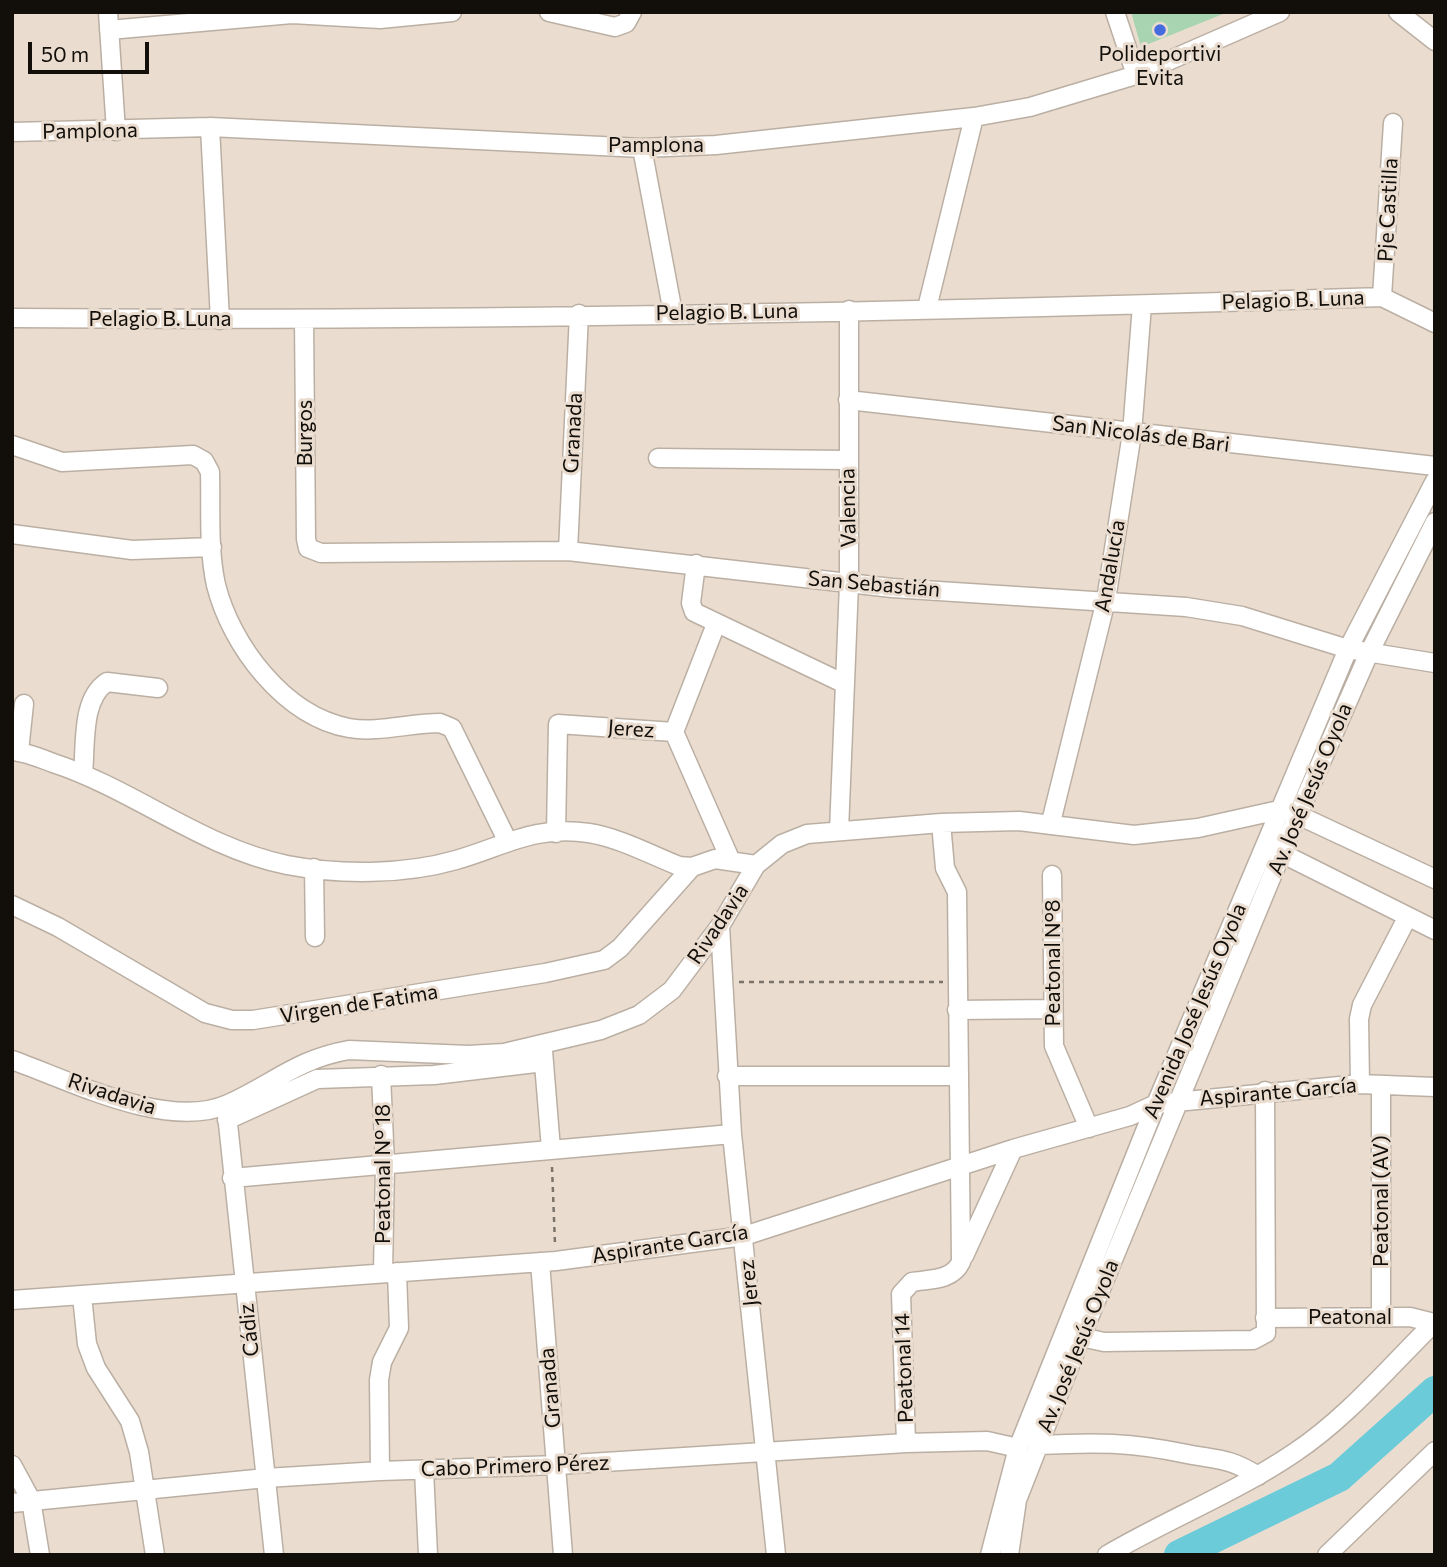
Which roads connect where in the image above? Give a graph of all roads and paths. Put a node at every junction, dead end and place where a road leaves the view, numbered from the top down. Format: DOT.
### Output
graph roads {
  1 [pos="452,12"];
  2 [pos="549,12"];
  3 [pos="1115,12"];
  4 [pos="1280,12"];
  5 [pos="1398,12"];
  6 [pos="632,13"];
  7 [pos="253,14"];
  8 [pos="405,15"];
  9 [pos="108,21"];
  10 [pos="1435,41"];
  11 [pos="1136,75"];
  12 [pos="974,117"];
  13 [pos="1393,123"];
  14 [pos="210,127"];
  15 [pos="116,131"];
  16 [pos="12,132"];
  17 [pos="642,148"];
  18 [pos="1382,297"];
  19 [pos="1142,305"];
  20 [pos="927,308"];
  21 [pos="849,310"];
  22 [pos="673,313"];
  23 [pos="579,314"];
  24 [pos="12,318"];
  25 [pos="304,318"];
  26 [pos="220,320"];
  27 [pos="1435,323"];
  28 [pos="848,400"];
  29 [pos="1132,433"];
  30 [pos="12,445"];
  31 [pos="658,458"];
  32 [pos="846,460"];
  33 [pos="1435,466"];
  34 [pos="1435,481"];
  35 [pos="1435,522"];
  36 [pos="12,534"];
  37 [pos="212,547"];
  38 [pos="308,548"];
  39 [pos="568,551"];
  40 [pos="696,564"];
  41 [pos="849,584"];
  42 [pos="1106,600"];
  43 [pos="716,624"];
  44 [pos="1348,649"];
  45 [pos="1369,653"];
  46 [pos="1435,663"];
  47 [pos="845,684"];
  48 [pos="158,688"];
  49 [pos="24,704"];
  50 [pos="674,733"];
  51 [pos="15,751"];
  52 [pos="83,772"];
  53 [pos="1279,810"];
  54 [pos="1298,815"];
  55 [pos="1051,822"];
  56 [pos="941,823"];
  57 [pos="839,831"];
  58 [pos="556,833"];
  59 [pos="507,840"];
  60 [pos="1281,853"];
  61 [pos="730,859"];
  62 [pos="756,865"];
  63 [pos="314,867"];
  64 [pos="692,867"];
  65 [pos="1052,875"];
  66 [pos="1435,879"];
  67 [pos="12,905"];
  68 [pos="1408,918"];
  69 [pos="720,926"];
  70 [pos="1435,930"];
  71 [pos="315,937"];
  72 [pos="722,982"];
  73 [pos="957,982"];
  74 [pos="1053,1009"];
  75 [pos="957,1010"];
  76 [pos="544,1054"];
  77 [pos="12,1060"];
  78 [pos="382,1075"];
  79 [pos="727,1076"];
  80 [pos="959,1076"];
  81 [pos="1360,1084"];
  82 [pos="1381,1085"];
  83 [pos="1435,1087"];
  84 [pos="1265,1091"];
  85 [pos="1180,1100"];
  86 [pos="1156,1104"];
  87 [pos="227,1112"];
  88 [pos="1090,1128"];
  89 [pos="732,1134"];
  90 [pos="1162,1142"];
  91 [pos="551,1149"];
  92 [pos="1013,1149"];
  93 [pos="386,1164"];
  94 [pos="960,1166"];
  95 [pos="232,1178"];
  96 [pos="744,1236"];
  97 [pos="548,1262"];
  98 [pos="961,1262"];
  99 [pos="390,1273"];
  100 [pos="244,1283"];
  101 [pos="82,1296"];
  102 [pos="12,1300"];
  103 [pos="1381,1316"];
  104 [pos="1265,1318"];
  105 [pos="1434,1322"];
  106 [pos="1081,1338"];
  107 [pos="906,1443"];
  108 [pos="1038,1444"];
  109 [pos="1018,1448"];
  110 [pos="767,1451"];
  111 [pos="1435,1451"];
  112 [pos="12,1465"];
  113 [pos="557,1465"];
  114 [pos="425,1470"];
  115 [pos="380,1471"];
  116 [pos="1258,1476"];
  117 [pos="266,1478"];
  118 [pos="146,1489"];
  119 [pos="31,1500"];
  120 [pos="12,1503"];
  121 [pos="1009,1551"];
  122 [pos="990,1554"];
  123 [pos="40,1555"];
  124 [pos="155,1555"];
  125 [pos="274,1555"];
  126 [pos="428,1555"];
  127 [pos="563,1555"];
  128 [pos="776,1555"];
  129 [pos="1107,1555"];
  130 [pos="1328,1555"];
  1 -- 8 [label="street"];
  2 -- 6 [label="street"];
  3 -- 11 [label="street"];
  4 -- 11 [label="street, Pamplona"];
  5 -- 10 [label="street"];
  7 -- 8 [label="street"];
  7 -- 9 [label="street"];
  9 -- 15 [label="street"];
  11 -- 12 [label="street, Pamplona"];
  12 -- 17 [label="street, Pamplona"];
  12 -- 20 [label="street"];
  13 -- 18 [label="street, Pje Castilla"];
  14 -- 15 [label="street, Pamplona"];
  14 -- 17 [label="street, Pamplona"];
  14 -- 26 [label="street"];
  15 -- 16 [label="street, Pamplona"];
  17 -- 22 [label="street"];
  18 -- 19 [label="street, Pelagio B. Luna"];
  18 -- 27 [label="street, Pelagio B. Luna"];
  19 -- 20 [label="street, Pelagio B. Luna"];
  19 -- 29 [label="street, Andalucía"];
  20 -- 21 [label="street, Pelagio B. Luna"];
  21 -- 22 [label="street, Pelagio B. Luna"];
  21 -- 28 [label="street, Valencia"];
  22 -- 23 [label="street, Pelagio B. Luna"];
  23 -- 25 [label="street, Pelagio B. Luna"];
  23 -- 39 [label="street, Granada"];
  24 -- 26 [label="street, Pelagio B. Luna"];
  25 -- 26 [label="street, Pelagio B. Luna"];
  25 -- 38 [label="street, Burgos"];
  28 -- 29 [label="street, San Nicolás de Bari"];
  28 -- 32 [label="street, Valencia"];
  29 -- 33 [label="street, San Nicolás de Bari"];
  29 -- 42 [label="street, Andalucía"];
  30 -- 37 [label="street"];
  31 -- 32 [label="street"];
  32 -- 41 [label="street, Valencia"];
  34 -- 44 [label="street, Avenida José Jesús Oyola"];
  35 -- 45 [label="street, Av. José Jesús Oyola"];
  36 -- 37 [label="street"];
  37 -- 59 [label="street"];
  38 -- 39 [label="street, San Sebastián"];
  39 -- 40 [label="street, San Sebastián"];
  40 -- 41 [label="street, San Sebastián"];
  40 -- 43 [label="street"];
  41 -- 42 [label="street, San Sebastián"];
  41 -- 47 [label="street, Valencia"];
  42 -- 44 [label="street, San Sebastián"];
  42 -- 55 [label="street, Andalucía"];
  43 -- 47 [label="street"];
  43 -- 50 [label="street"];
  44 -- 45 [label="street, San Sebastián"];
  44 -- 53 [label="street, Avenida José Jesús Oyola"];
  45 -- 46 [label="street, San Sebastián"];
  45 -- 54 [label="street, Av. José Jesús Oyola"];
  47 -- 57 [label="street, Valencia"];
  48 -- 52 [label="street"];
  49 -- 51 [label="street"];
  50 -- 58 [label="street, Jerez"];
  50 -- 61 [label="street, Jerez"];
  51 -- 52 [label="street"];
  52 -- 63 [label="street"];
  53 -- 54 [label="street, Rivadavia"];
  53 -- 55 [label="street, Rivadavia"];
  53 -- 86 [label="street, Avenida José Jesús Oyola"];
  54 -- 60 [label="street, Av. José Jesús Oyola"];
  54 -- 66 [label="street, Rivadavia"];
  55 -- 56 [label="street, Rivadavia"];
  56 -- 57 [label="street, Rivadavia"];
  56 -- 73 [label="street"];
  57 -- 62 [label="street, Rivadavia"];
  58 -- 59 [label="street"];
  58 -- 64 [label="street"];
  59 -- 63 [label="street"];
  60 -- 68 [label="street"];
  60 -- 85 [label="street, Av. José Jesús Oyola"];
  61 -- 62 [label="street"];
  61 -- 64 [label="street"];
  62 -- 69 [label="street, Rivadavia"];
  63 -- 71 [label="street"];
  64 -- 67 [label="street, Virgen de Fatima"];
  65 -- 74 [label="street, Peatonal N°8"];
  68 -- 70 [label="street"];
  68 -- 81 [label="street"];
  69 -- 72 [label="street, Jerez"];
  69 -- 76 [label="street, Rivadavia"];
  72 -- 73 [label="path"];
  72 -- 79 [label="street, Jerez"];
  73 -- 75 [label="street"];
  74 -- 75 [label="street"];
  74 -- 88 [label="street, Peatonal N°8"];
  75 -- 80 [label="street"];
  76 -- 78 [label="street"];
  76 -- 87 [label="street, Rivadavia"];
  76 -- 91 [label="street"];
  77 -- 87 [label="street, Rivadavia"];
  78 -- 87 [label="street"];
  78 -- 93 [label="street, Peatonal N° 18"];
  79 -- 80 [label="street"];
  79 -- 89 [label="street, Jerez"];
  80 -- 94 [label="street"];
  81 -- 82 [label="street, Aspirante García"];
  81 -- 84 [label="street, Aspirante García"];
  82 -- 83 [label="street, Aspirante García"];
  82 -- 103 [label="street, Peatonal (AV)"];
  84 -- 85 [label="street, Aspirante García"];
  84 -- 104 [label="street"];
  85 -- 86 [label="street, Aspirante García"];
  85 -- 90 [label="street, Avenida José Jesús Oyola"];
  86 -- 88 [label="street, Aspirante García"];
  86 -- 109 [label="street, Avenida José Jesús Oyola"];
  87 -- 95 [label="street, Cádiz"];
  88 -- 92 [label="street, Aspirante García"];
  89 -- 91 [label="street"];
  89 -- 96 [label="street, Jerez"];
  90 -- 106 [label="street, Av. José Jesús Oyola"];
  91 -- 93 [label="street"];
  91 -- 97 [label="path"];
  92 -- 94 [label="street, Aspirante García"];
  92 -- 98 [label="street"];
  93 -- 95 [label="street"];
  93 -- 99 [label="street, Peatonal N° 18"];
  94 -- 96 [label="street, Aspirante García"];
  94 -- 98 [label="street"];
  95 -- 100 [label="street, Cádiz"];
  96 -- 97 [label="street, Aspirante García"];
  96 -- 110 [label="street, Jerez"];
  97 -- 99 [label="street, Aspirante García"];
  97 -- 113 [label="street, Granada"];
  98 -- 107 [label="street, Peatonal 14"];
  99 -- 100 [label="street, Aspirante García"];
  99 -- 115 [label="street, Peatonal N° 18"];
  100 -- 101 [label="street, Aspirante García"];
  100 -- 117 [label="street, Cádiz"];
  101 -- 102 [label="street, Aspirante García"];
  101 -- 118 [label="street"];
  103 -- 104 [label="street, Peatonal"];
  103 -- 105 [label="street, Peatonal"];
  104 -- 106 [label="street"];
  105 -- 116 [label="street"];
  106 -- 108 [label="street, Av. José Jesús Oyola"];
  107 -- 109 [label="street, Cabo Primero Pérez"];
  107 -- 110 [label="street, Cabo Primero Pérez"];
  108 -- 116 [label="street"];
  108 -- 121 [label="street, Av. José Jesús Oyola"];
  109 -- 122 [label="street, Avenida José Jesús Oyola"];
  110 -- 113 [label="street, Cabo Primero Pérez"];
  110 -- 128 [label="street, Jerez"];
  111 -- 130 [label="street"];
  112 -- 119 [label="street"];
  113 -- 114 [label="street, Cabo Primero Pérez"];
  113 -- 127 [label="street, Granada"];
  114 -- 115 [label="street, Cabo Primero Pérez"];
  114 -- 126 [label="street"];
  115 -- 117 [label="street, Cabo Primero Pérez"];
  116 -- 129 [label="street"];
  117 -- 118 [label="street, Cabo Primero Pérez"];
  117 -- 125 [label="street, Cádiz"];
  118 -- 119 [label="street, Cabo Primero Pérez"];
  118 -- 124 [label="street"];
  119 -- 120 [label="street, Cabo Primero Pérez"];
  119 -- 123 [label="street"];
  121 -- 122 [label="street"];
}
